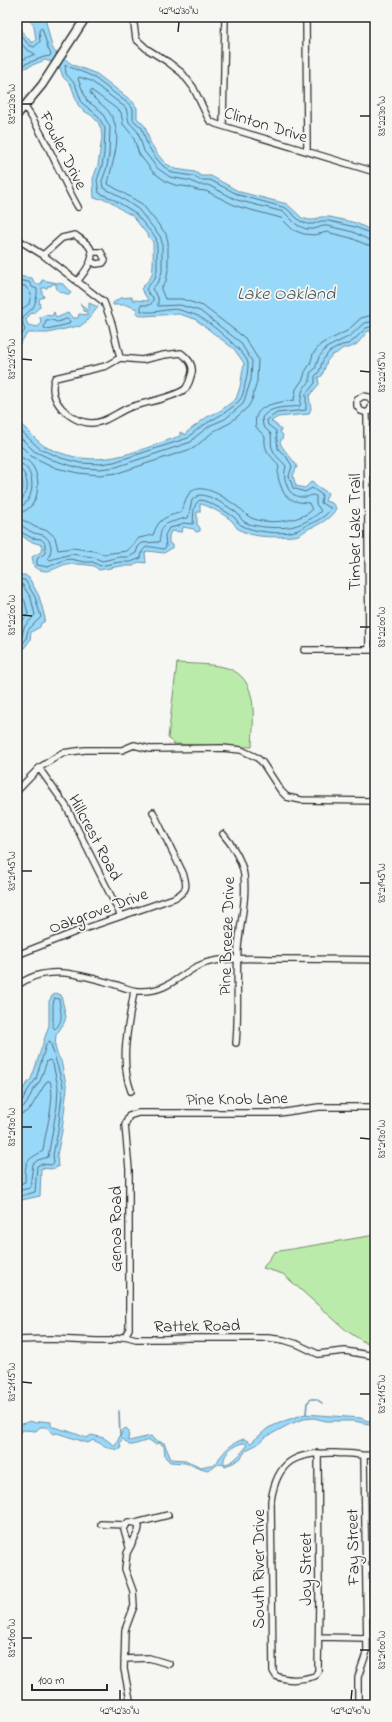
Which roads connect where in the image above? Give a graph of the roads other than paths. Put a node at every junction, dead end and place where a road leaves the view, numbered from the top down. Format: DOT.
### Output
graph roads {
  1 [pos="86,17"];
  2 [pos="133,17"];
  3 [pos="224,17"];
  4 [pos="306,17"];
  5 [pos="25,107"];
  6 [pos="17,115"];
  7 [pos="223,126"];
  8 [pos="307,151"];
  9 [pos="375,172"];
  10 [pos="78,207"];
  11 [pos="17,239"];
  12 [pos="92,252"];
  13 [pos="43,255"];
  14 [pos="91,262"];
  15 [pos="77,282"];
  16 [pos="120,358"];
  17 [pos="367,413"];
  18 [pos="368,563"];
  19 [pos="375,563"];
  20 [pos="304,650"];
  21 [pos="372,650"];
  22 [pos="39,768"];
  23 [pos="17,791"];
  24 [pos="375,801"];
  25 [pos="153,812"];
  26 [pos="223,834"];
  27 [pos="121,916"];
  28 [pos="17,955"];
  29 [pos="238,959"];
  30 [pos="375,960"];
  31 [pos="17,986"];
  32 [pos="134,991"];
  33 [pos="236,1043"];
  34 [pos="131,1091"];
  35 [pos="375,1107"];
  36 [pos="126,1121"];
  37 [pos="125,1336"];
  38 [pos="17,1340"];
  39 [pos="375,1356"];
  40 [pos="318,1453"];
  41 [pos="375,1455"];
  42 [pos="364,1457"];
  43 [pos="168,1515"];
  44 [pos="136,1523"];
  45 [pos="101,1524"];
  46 [pos="125,1525"];
  47 [pos="129,1547"];
  48 [pos="366,1569"];
  49 [pos="375,1569"];
  50 [pos="319,1636"];
  51 [pos="366,1638"];
  52 [pos="124,1659"];
  53 [pos="169,1664"];
  54 [pos="131,1705"];
  55 [pos="358,1705"];
  1 -- 5 [label="street"];
  2 -- 7 [label="street, Clinton Drive"];
  3 -- 7 [label="street"];
  4 -- 8 [label="street"];
  5 -- 6 [label="street"];
  5 -- 10 [label="street, Fowler Drive"];
  7 -- 8 [label="street, Clinton Drive"];
  8 -- 9 [label="street, Clinton Drive"];
  11 -- 13 [label="street"];
  12 -- 13 [label="street"];
  12 -- 14 [label="street"];
  12 -- 14 [label="street"];
  13 -- 15 [label="street"];
  14 -- 15 [label="street"];
  15 -- 16 [label="street"];
  16 -- 16 [label="street"];
  17 -- 18 [label="street, Timber Lake Trail"];
  18 -- 19 [label="street"];
  18 -- 21 [label="street, Timber Lake Trail"];
  20 -- 21 [label="street"];
  22 -- 23 [label="street"];
  22 -- 24 [label="street"];
  22 -- 27 [label="street, Hillcrest Road"];
  25 -- 27 [label="street, Oakgrove Drive"];
  26 -- 29 [label="street, Pine Breeze Drive"];
  27 -- 28 [label="street, Oakgrove Drive"];
  29 -- 30 [label="street"];
  29 -- 32 [label="street"];
  29 -- 33 [label="street, Pine Breeze Drive"];
  31 -- 32 [label="street"];
  32 -- 34 [label="street"];
  35 -- 36 [label="street, Pine Knob Lane"];
  36 -- 37 [label="street, Genoa Road"];
  37 -- 38 [label="street, Rattek Road"];
  37 -- 39 [label="street, Rattek Road"];
  40 -- 42 [label="street, South River Drive"];
  40 -- 50 [label="street, Joy Street"];
  40 -- 50 [label="street, South River Drive"];
  41 -- 42 [label="street, South River Drive"];
  42 -- 48 [label="street, Fay Street"];
  43 -- 44 [label="street"];
  44 -- 46 [label="street"];
  44 -- 47 [label="street"];
  45 -- 46 [label="street"];
  46 -- 47 [label="street"];
  47 -- 52 [label="street"];
  48 -- 49 [label="street"];
  48 -- 51 [label="street, Fay Street"];
  50 -- 51 [label="street"];
  51 -- 55 [label="street, Fay Street"];
  52 -- 53 [label="street"];
  52 -- 54 [label="street"];
}
